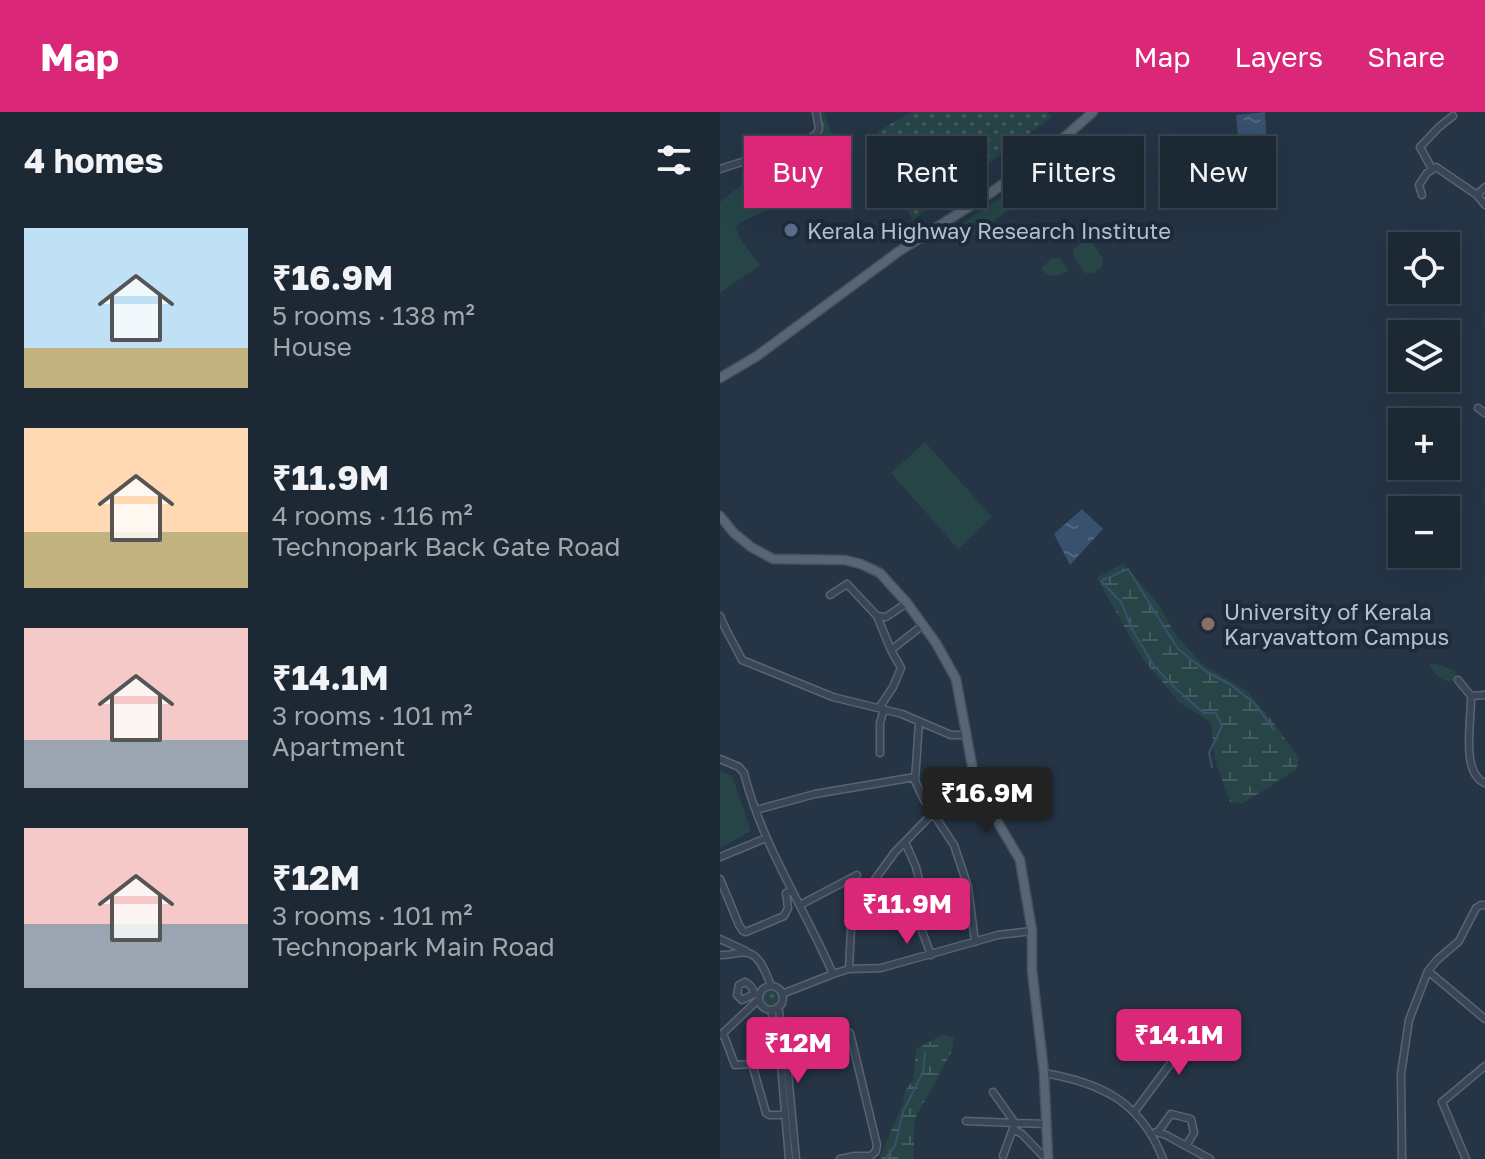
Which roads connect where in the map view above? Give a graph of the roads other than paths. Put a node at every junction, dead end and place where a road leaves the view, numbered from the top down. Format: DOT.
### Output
graph roads {
  1 [pos="816,112"];
  2 [pos="1093,112"];
  3 [pos="1453,116"];
  4 [pos="720,169"];
  5 [pos="1432,169"];
  6 [pos="1485,187"];
  7 [pos="1422,195"];
  8 [pos="1477,195"];
  9 [pos="1485,205"];
  10 [pos="720,378"];
  11 [pos="1478,408"];
  12 [pos="1485,413"];
  13 [pos="720,516"];
  14 [pos="830,595"];
  15 [pos="907,603"];
  16 [pos="720,616"];
  17 [pos="877,616"];
  18 [pos="923,625"];
  19 [pos="891,650"];
  20 [pos="1458,680"];
  21 [pos="1485,695"];
  22 [pos="1471,696"];
  23 [pos="881,708"];
  24 [pos="919,722"];
  25 [pos="966,735"];
  26 [pos="880,753"];
  27 [pos="720,759"];
  28 [pos="915,777"];
  29 [pos="1485,783"];
  30 [pos="756,810"];
  31 [pos="932,814"];
  32 [pos="766,838"];
  33 [pos="905,842"];
  34 [pos="720,857"];
  35 [pos="857,875"];
  36 [pos="720,879"];
  37 [pos="792,890"];
  38 [pos="1485,898"];
  39 [pos="800,905"];
  40 [pos="1483,905"];
  41 [pos="1032,931"];
  42 [pos="720,939"];
  43 [pos="975,942"];
  44 [pos="749,953"];
  45 [pos="720,955"];
  46 [pos="931,955"];
  47 [pos="849,969"];
  48 [pos="1428,971"];
  49 [pos="833,974"];
  50 [pos="771,986"];
  51 [pos="782,994"];
  52 [pos="757,996"];
  53 [pos="775,1008"];
  54 [pos="1485,1019"];
  55 [pos="1199,1025"];
  56 [pos="721,1034"];
  57 [pos="785,1041"];
  58 [pos="1485,1066"];
  59 [pos="1044,1073"];
  60 [pos="993,1092"];
  61 [pos="1135,1111"];
  62 [pos="784,1115"];
  63 [pos="966,1121"];
  64 [pos="1047,1124"];
  65 [pos="1014,1126"];
  66 [pos="1149,1131"];
  67 [pos="1158,1132"];
  68 [pos="1186,1146"];
  69 [pos="1003,1156"];
  70 [pos="869,1157"];
  71 [pos="1048,1158"];
  72 [pos="789,1159"];
  73 [pos="796,1159"];
  74 [pos="840,1159"];
  75 [pos="1163,1159"];
  76 [pos="1210,1159"];
  77 [pos="1402,1159"];
  78 [pos="1466,1159"];
  1 -- 4 [label="street"];
  2 -- 10 [label="main road"];
  3 -- 5 [label="street"];
  5 -- 7 [label="street"];
  5 -- 8 [label="street"];
  6 -- 8 [label="street"];
  8 -- 9 [label="street"];
  11 -- 12 [label="street"];
  13 -- 15 [label="main road"];
  14 -- 17 [label="street"];
  15 -- 17 [label="street"];
  15 -- 18 [label="main road"];
  16 -- 23 [label="street"];
  17 -- 19 [label="street"];
  18 -- 19 [label="street"];
  18 -- 25 [label="main road"];
  19 -- 23 [label="street"];
  20 -- 22 [label="street"];
  21 -- 22 [label="street"];
  22 -- 29 [label="street"];
  23 -- 24 [label="street"];
  23 -- 26 [label="street"];
  24 -- 25 [label="street"];
  24 -- 28 [label="street"];
  25 -- 41 [label="main road"];
  27 -- 30 [label="street"];
  28 -- 30 [label="street"];
  28 -- 31 [label="street"];
  30 -- 32 [label="street"];
  31 -- 33 [label="street"];
  31 -- 43 [label="street"];
  32 -- 34 [label="street"];
  32 -- 37 [label="street"];
  33 -- 46 [label="street"];
  33 -- 47 [label="street"];
  35 -- 39 [label="street"];
  36 -- 37 [label="street"];
  37 -- 39 [label="street"];
  38 -- 40 [label="street"];
  39 -- 49 [label="street"];
  40 -- 48 [label="street"];
  41 -- 43 [label="street"];
  41 -- 59 [label="main road"];
  42 -- 44 [label="street"];
  43 -- 46 [label="street"];
  44 -- 45 [label="street"];
  44 -- 50 [label="street"];
  46 -- 47 [label="street"];
  47 -- 49 [label="street"];
  48 -- 54 [label="street"];
  48 -- 77 [label="street"];
  49 -- 51 [label="street"];
  50 -- 51 [label="street"];
  50 -- 52 [label="street"];
  51 -- 53 [label="street"];
  52 -- 53 [label="street"];
  52 -- 56 [label="street"];
  53 -- 57 [label="street"];
  53 -- 62 [label="street"];
  55 -- 61 [label="street"];
  56 -- 62 [label="street"];
  57 -- 70 [label="street"];
  57 -- 73 [label="street"];
  58 -- 78 [label="street"];
  59 -- 61 [label="street"];
  59 -- 64 [label="main road"];
  60 -- 65 [label="street"];
  61 -- 66 [label="street"];
  62 -- 72 [label="street"];
  63 -- 65 [label="street"];
  64 -- 65 [label="street"];
  64 -- 71 [label="main road"];
  65 -- 69 [label="street"];
  65 -- 71 [label="street"];
  66 -- 67 [label="street"];
  66 -- 75 [label="street"];
  67 -- 68 [label="street"];
  67 -- 68 [label="street"];
  68 -- 76 [label="street"];
  70 -- 74 [label="street"];
}
